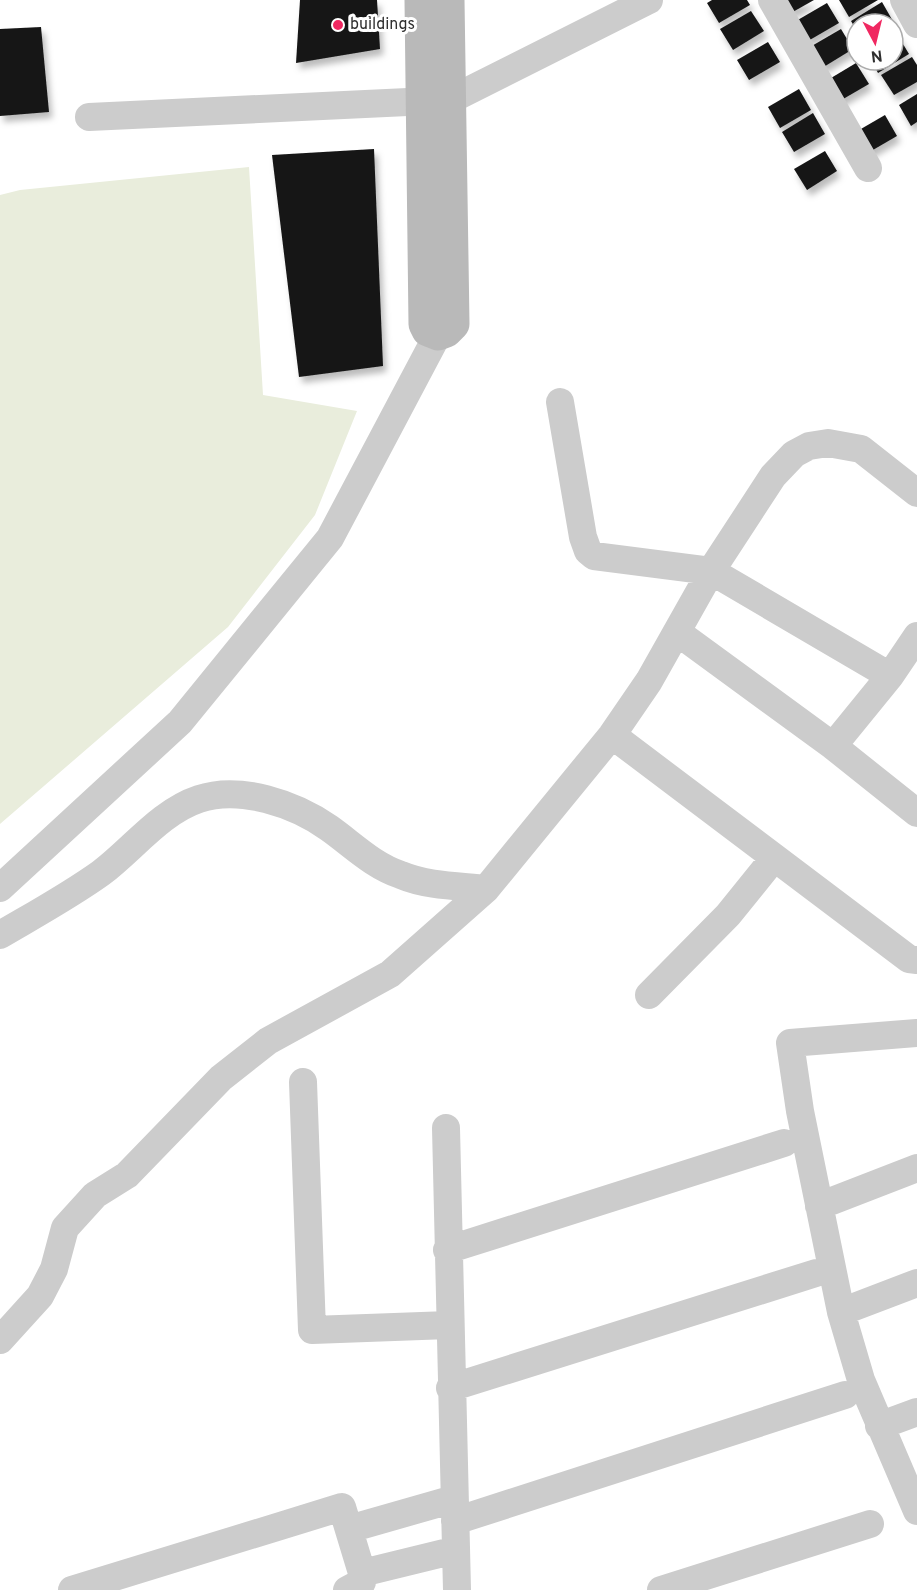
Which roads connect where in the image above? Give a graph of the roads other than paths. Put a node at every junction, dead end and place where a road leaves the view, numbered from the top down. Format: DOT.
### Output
graph roads {
  1 [pos="421,0"];
  2 [pos="448,0"];
  3 [pos="649,0"];
  4 [pos="772,0"];
  5 [pos="904,0"];
  6 [pos="917,24"];
  7 [pos="436,102"];
  8 [pos="88,117"];
  9 [pos="868,168"];
  10 [pos="438,334"];
  11 [pos="560,402"];
  12 [pos="917,493"];
  13 [pos="711,571"];
  14 [pos="677,632"];
  15 [pos="916,640"];
  16 [pos="890,676"];
  17 [pos="612,735"];
  18 [pos="833,746"];
  19 [pos="917,813"];
  20 [pos="774,858"];
  21 [pos="0,888"];
  22 [pos="486,888"];
  23 [pos="0,935"];
  24 [pos="917,960"];
  25 [pos="649,995"];
  26 [pos="917,1033"];
  27 [pos="303,1082"];
  28 [pos="446,1128"];
  29 [pos="784,1143"];
  30 [pos="917,1168"];
  31 [pos="819,1206"];
  32 [pos="447,1250"];
  33 [pos="816,1273"];
  34 [pos="917,1283"];
  35 [pos="841,1312"];
  36 [pos="449,1325"];
  37 [pos="0,1340"];
  38 [pos="450,1388"];
  39 [pos="845,1395"];
  40 [pos="917,1412"];
  41 [pos="879,1426"];
  42 [pos="454,1510"];
  43 [pos="917,1511"];
  44 [pos="870,1524"];
  45 [pos="349,1529"];
  46 [pos="456,1550"];
  47 [pos="152,1578"];
  48 [pos="355,1581"];
  49 [pos="72,1590"];
  50 [pos="457,1590"];
  51 [pos="662,1590"];
  1 -- 7 [label="street"];
  2 -- 7 [label="street"];
  3 -- 7 [label="street"];
  4 -- 9 [label="street"];
  5 -- 6 [label="street"];
  7 -- 8 [label="street"];
  7 -- 10 [label="street"];
  10 -- 21 [label="street"];
  11 -- 13 [label="street"];
  12 -- 13 [label="street"];
  13 -- 14 [label="street"];
  13 -- 16 [label="street"];
  14 -- 17 [label="street"];
  14 -- 18 [label="street"];
  15 -- 16 [label="street"];
  16 -- 18 [label="street"];
  17 -- 20 [label="street"];
  17 -- 22 [label="street"];
  18 -- 19 [label="street"];
  20 -- 24 [label="street"];
  20 -- 25 [label="street"];
  22 -- 23 [label="street"];
  22 -- 37 [label="street"];
  26 -- 31 [label="street"];
  27 -- 36 [label="street"];
  28 -- 32 [label="street"];
  29 -- 32 [label="street"];
  30 -- 31 [label="street"];
  31 -- 35 [label="street"];
  32 -- 36 [label="street"];
  33 -- 38 [label="street"];
  34 -- 35 [label="street"];
  35 -- 41 [label="street"];
  36 -- 38 [label="street"];
  38 -- 42 [label="street"];
  39 -- 42 [label="street"];
  40 -- 41 [label="street"];
  41 -- 43 [label="street"];
  42 -- 45 [label="street"];
  42 -- 46 [label="street"];
  44 -- 51 [label="street"];
  45 -- 47 [label="street"];
  45 -- 48 [label="street"];
  46 -- 48 [label="street"];
  46 -- 50 [label="street"];
  47 -- 49 [label="street"];
}
